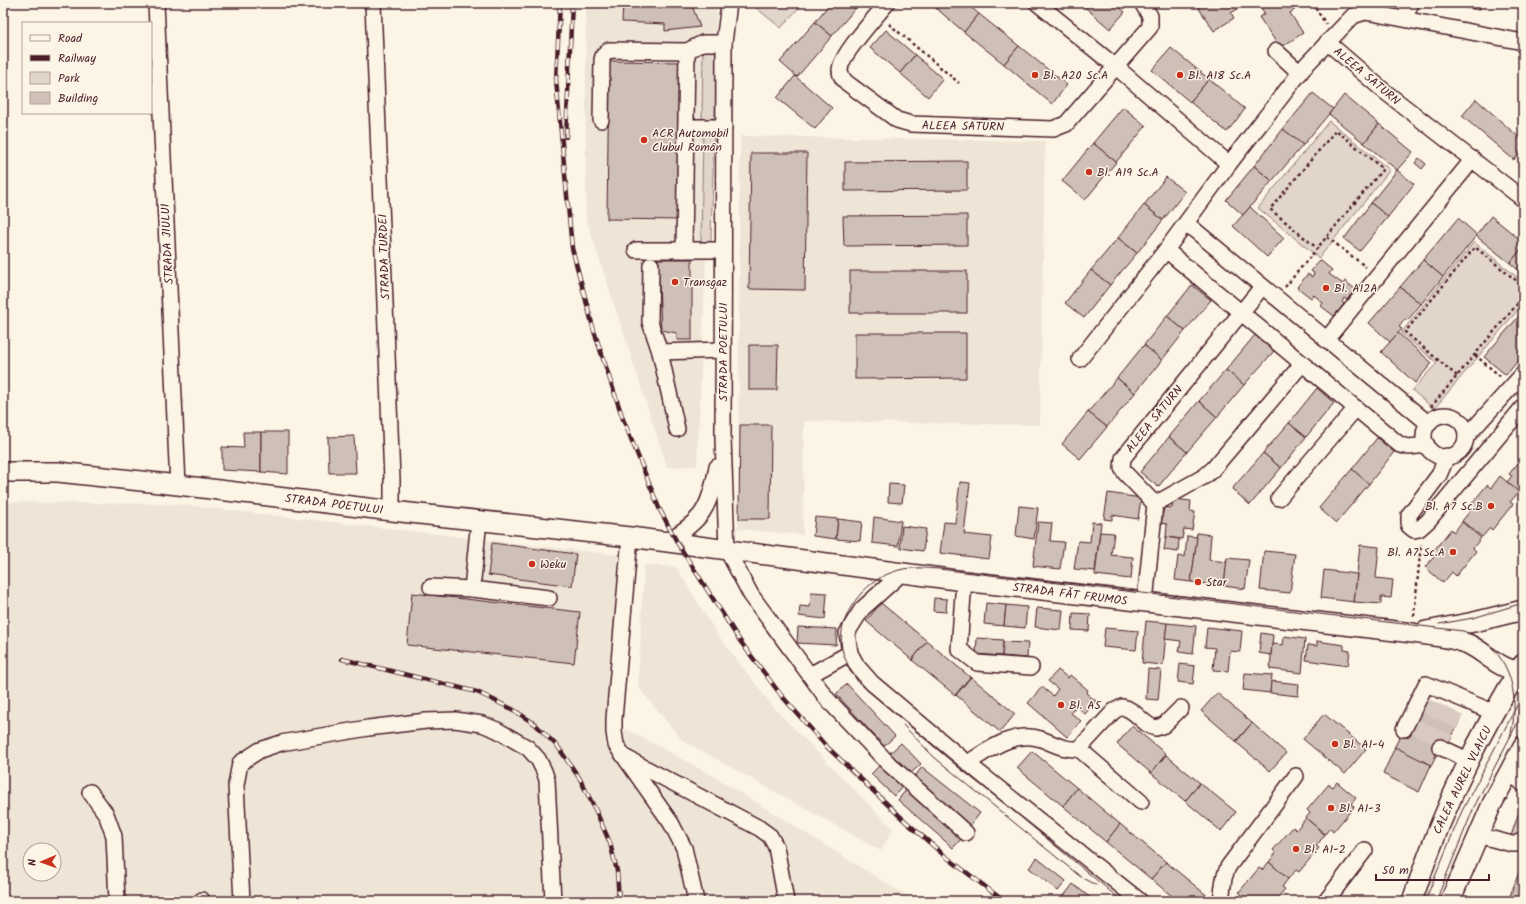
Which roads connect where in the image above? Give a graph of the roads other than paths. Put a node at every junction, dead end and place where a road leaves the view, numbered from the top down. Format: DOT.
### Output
graph roads {
  1 [pos="156,3"];
  2 [pos="373,3"];
  3 [pos="729,3"];
  4 [pos="887,3"];
  5 [pos="1037,3"];
  6 [pos="1142,3"];
  7 [pos="1411,3"];
  8 [pos="1355,8"];
  9 [pos="1405,18"];
  10 [pos="1328,36"];
  11 [pos="1523,42"];
  12 [pos="724,43"];
  13 [pos="687,51"];
  14 [pos="1276,51"];
  15 [pos="1115,66"];
  16 [pos="1300,73"];
  17 [pos="601,120"];
  18 [pos="686,127"];
  19 [pos="724,128"];
  20 [pos="1473,159"];
  21 [pos="1229,164"];
  22 [pos="1523,199"];
  23 [pos="1186,222"];
  24 [pos="636,250"];
  25 [pos="684,250"];
  26 [pos="723,250"];
  27 [pos="1166,250"];
  28 [pos="651,265"];
  29 [pos="1262,287"];
  30 [pos="1240,313"];
  31 [pos="1326,340"];
  32 [pos="722,350"];
  33 [pos="660,352"];
  34 [pos="1080,359"];
  35 [pos="1302,364"];
  36 [pos="1523,374"];
  37 [pos="1523,407"];
  38 [pos="1356,408"];
  39 [pos="1425,421"];
  40 [pos="677,429"];
  41 [pos="1466,437"];
  42 [pos="723,438"];
  43 [pos="1427,445"];
  44 [pos="1447,456"];
  45 [pos="3,472"];
  46 [pos="178,484"];
  47 [pos="1279,498"];
  48 [pos="1155,504"];
  49 [pos="392,511"];
  50 [pos="479,520"];
  51 [pos="630,537"];
  52 [pos="665,542"];
  53 [pos="727,550"];
  54 [pos="902,573"];
  55 [pos="964,581"];
  56 [pos="431,587"];
  57 [pos="472,590"];
  58 [pos="549,598"];
  59 [pos="1146,602"];
  60 [pos="1523,610"];
  61 [pos="1413,633"];
  62 [pos="850,653"];
  63 [pos="1032,667"];
  64 [pos="1522,668"];
  65 [pos="810,675"];
  66 [pos="1181,708"];
  67 [pos="1495,713"];
  68 [pos="1404,729"];
  69 [pos="1440,746"];
  70 [pos="1523,746"];
  71 [pos="1079,749"];
  72 [pos="624,757"];
  73 [pos="1470,761"];
  74 [pos="967,763"];
  75 [pos="1509,771"];
  76 [pos="1296,776"];
  77 [pos="1523,784"];
  78 [pos="90,792"];
  79 [pos="1141,802"];
  80 [pos="966,833"];
  81 [pos="1477,835"];
  82 [pos="1519,842"];
  83 [pos="1365,850"];
  84 [pos="117,901"];
  85 [pos="242,901"];
  86 [pos="553,901"];
  87 [pos="696,901"];
  88 [pos="786,901"];
  89 [pos="1140,901"];
  90 [pos="1221,901"];
  91 [pos="1326,901"];
  92 [pos="1412,901"];
  93 [pos="1450,901"];
  1 -- 46 [label="street, STRADA JIULUI"];
  2 -- 49 [label="street, STRADA TURDEI"];
  3 -- 12 [label="street, STRADA POETULUI"];
  4 -- 15 [label="street, ALEEA SATURN"];
  5 -- 15 [label="street"];
  6 -- 15 [label="street, ALEEA SATURN"];
  7 -- 9 [label="street"];
  8 -- 9 [label="street"];
  8 -- 10 [label="street"];
  9 -- 11 [label="street"];
  10 -- 16 [label="street, ALEEA SATURN"];
  10 -- 20 [label="street, ALEEA SATURN"];
  12 -- 13 [label="street"];
  12 -- 19 [label="street, STRADA POETULUI"];
  13 -- 17 [label="street"];
  13 -- 18 [label="street"];
  14 -- 16 [label="street"];
  15 -- 21 [label="street"];
  16 -- 21 [label="street, ALEEA SATURN"];
  18 -- 19 [label="street"];
  18 -- 25 [label="street"];
  19 -- 26 [label="street, STRADA POETULUI"];
  20 -- 22 [label="street, ALEEA SATURN"];
  20 -- 31 [label="street"];
  21 -- 23 [label="street, ALEEA SATURN"];
  23 -- 27 [label="street, ALEEA SATURN"];
  23 -- 29 [label="street"];
  24 -- 25 [label="street"];
  25 -- 26 [label="street"];
  26 -- 32 [label="street, STRADA POETULUI"];
  27 -- 30 [label="street"];
  27 -- 34 [label="street, ALEEA SATURN"];
  28 -- 33 [label="street"];
  29 -- 30 [label="street, ALEEA SATURN"];
  29 -- 31 [label="street"];
  30 -- 35 [label="street"];
  30 -- 48 [label="street, ALEEA SATURN"];
  31 -- 39 [label="street"];
  32 -- 33 [label="street"];
  32 -- 42 [label="street, STRADA POETULUI"];
  33 -- 40 [label="street"];
  35 -- 38 [label="street"];
  35 -- 48 [label="street"];
  36 -- 41 [label="street"];
  37 -- 44 [label="street"];
  38 -- 43 [label="street"];
  38 -- 47 [label="street"];
  39 -- 41 [label="street"];
  39 -- 43 [label="street"];
  41 -- 44 [label="street"];
  42 -- 52 [label="street, STRADA POETULUI"];
  42 -- 53 [label="street, STRADA POETULUI"];
  43 -- 44 [label="street"];
  45 -- 46 [label="main road, STRADA POETULUI"];
  46 -- 49 [label="main road, STRADA POETULUI"];
  48 -- 59 [label="street"];
  49 -- 50 [label="main road, STRADA POETULUI"];
  50 -- 51 [label="main road, STRADA POETULUI"];
  50 -- 57 [label="street"];
  51 -- 52 [label="main road, STRADA POETULUI"];
  51 -- 72 [label="street"];
  52 -- 53 [label="main road, STRADA POETULUI"];
  53 -- 54 [label="main road, STRADA FĂT FRUMOS"];
  53 -- 65 [label="street"];
  54 -- 55 [label="main road, STRADA FĂT FRUMOS"];
  54 -- 62 [label="street"];
  55 -- 59 [label="main road, STRADA FĂT FRUMOS"];
  55 -- 63 [label="street"];
  56 -- 57 [label="street"];
  57 -- 58 [label="street"];
  59 -- 61 [label="main road, STRADA FĂT FRUMOS"];
  60 -- 61 [label="main road, STRADA FĂT FRUMOS"];
  61 -- 64 [label="main road, STRADA FĂT FRUMOS"];
  62 -- 65 [label="street"];
  62 -- 74 [label="street"];
  64 -- 67 [label="main road, CALEA AUREL VLAICU"];
  65 -- 80 [label="street"];
  66 -- 71 [label="street"];
  67 -- 68 [label="street"];
  67 -- 73 [label="main road, CALEA AUREL VLAICU"];
  69 -- 73 [label="street"];
  70 -- 75 [label="main road"];
  71 -- 74 [label="street"];
  71 -- 79 [label="street"];
  72 -- 87 [label="street"];
  72 -- 88 [label="street"];
  73 -- 92 [label="main road, CALEA AUREL VLAICU"];
  74 -- 89 [label="street"];
  75 -- 77 [label="street"];
  75 -- 81 [label="main road"];
  76 -- 90 [label="street"];
  78 -- 84 [label="street"];
  81 -- 82 [label="street"];
  81 -- 93 [label="main road"];
  83 -- 91 [label="street"];
  85 -- 86 [label="street"];
}
